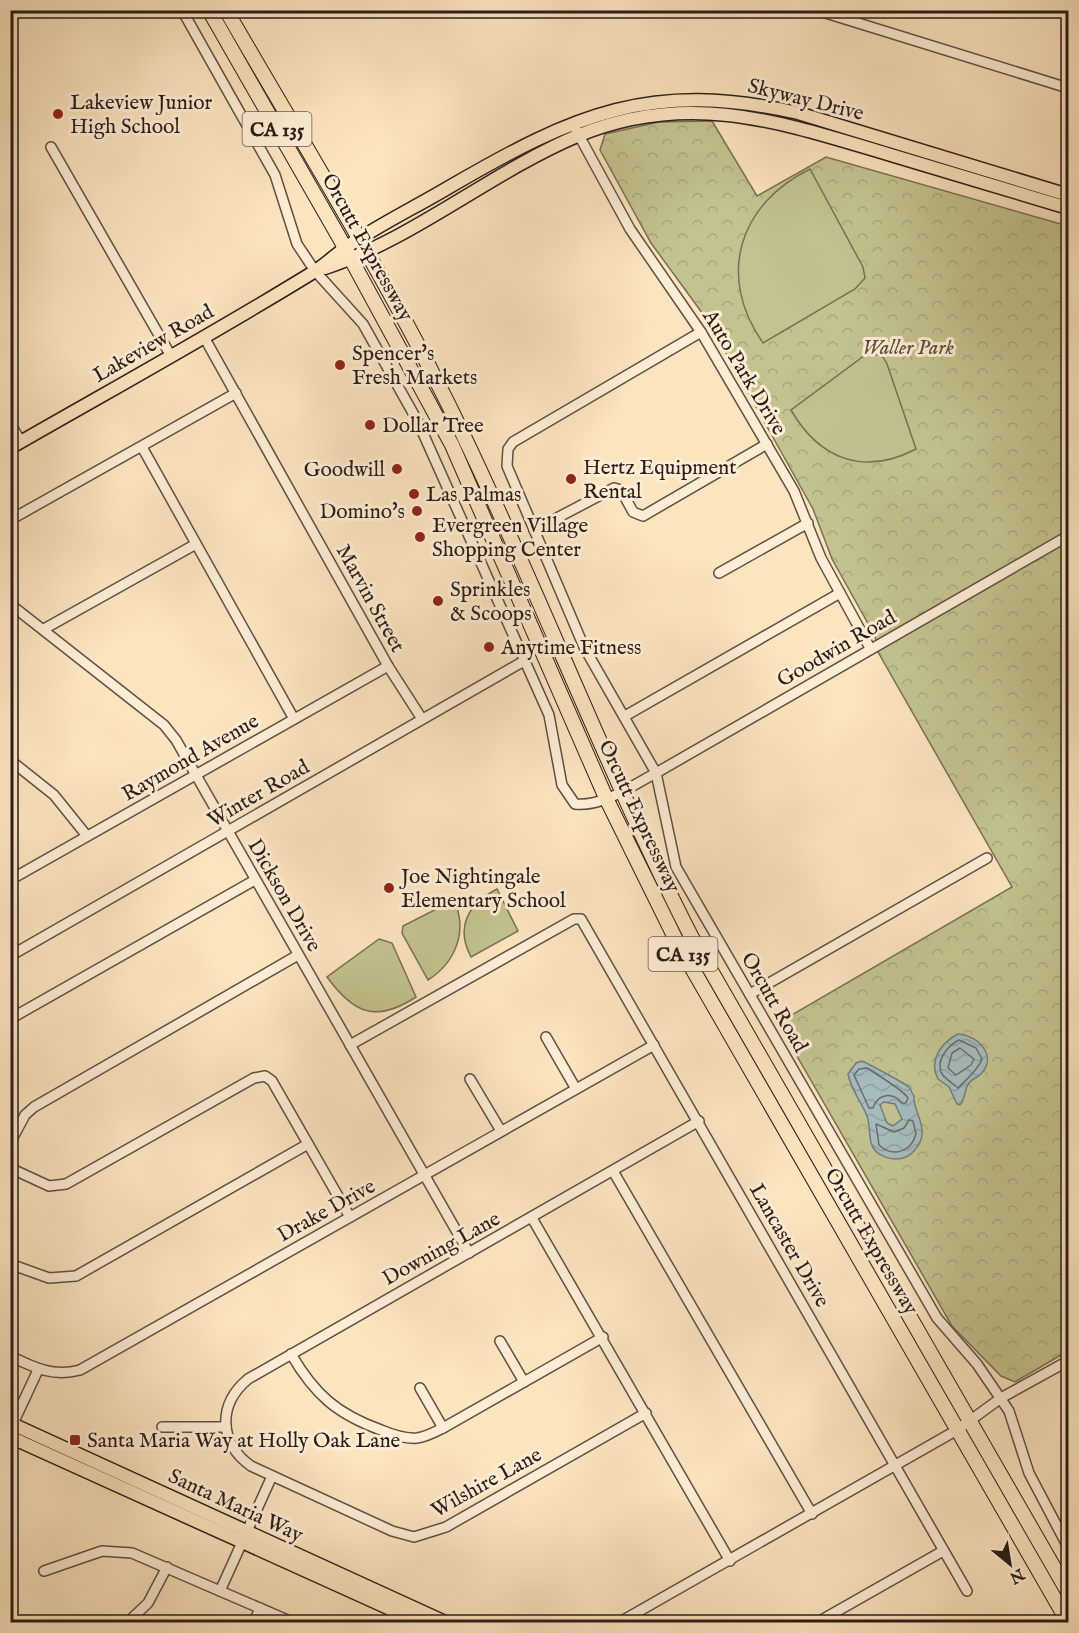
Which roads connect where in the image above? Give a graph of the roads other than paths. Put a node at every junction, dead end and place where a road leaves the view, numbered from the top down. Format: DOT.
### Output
graph roads {
  1 [pos="182,10"];
  2 [pos="209,10"];
  3 [pos="226,10"];
  4 [pos="816,10"];
  5 [pos="1068,87"];
  6 [pos="572,123"];
  7 [pos="579,135"];
  8 [pos="51,147"];
  9 [pos="1068,195"];
  10 [pos="1068,208"];
  11 [pos="362,246"];
  12 [pos="348,254"];
  13 [pos="315,271"];
  14 [pos="701,332"];
  15 [pos="204,337"];
  16 [pos="171,356"];
  17 [pos="236,393"];
  18 [pos="10,423"];
  19 [pos="767,444"];
  20 [pos="16,445"];
  21 [pos="141,447"];
  22 [pos="10,520"];
  23 [pos="807,523"];
  24 [pos="534,530"];
  25 [pos="1068,536"];
  26 [pos="196,544"];
  27 [pos="719,573"];
  28 [pos="840,593"];
  29 [pos="10,604"];
  30 [pos="44,629"];
  31 [pos="870,648"];
  32 [pos="524,661"];
  33 [pos="388,666"];
  34 [pos="625,716"];
  35 [pos="294,719"];
  36 [pos="422,719"];
  37 [pos="10,760"];
  38 [pos="656,773"];
  39 [pos="195,775"];
  40 [pos="621,791"];
  41 [pos="606,798"];
  42 [pos="228,831"];
  43 [pos="87,836"];
  44 [pos="987,858"];
  45 [pos="10,880"];
  46 [pos="255,880"];
  47 [pos="298,955"];
  48 [pos="10,956"];
  49 [pos="750,994"];
  50 [pos="10,1019"];
  51 [pos="546,1037"];
  52 [pos="350,1045"];
  53 [pos="654,1045"];
  54 [pos="470,1079"];
  55 [pos="576,1089"];
  56 [pos="699,1121"];
  57 [pos="501,1131"];
  58 [pos="10,1143"];
  59 [pos="308,1144"];
  60 [pos="10,1168"];
  61 [pos="613,1171"];
  62 [pos="424,1175"];
  63 [pos="350,1217"];
  64 [pos="532,1218"];
  65 [pos="469,1253"];
  66 [pos="10,1264"];
  67 [pos="603,1337"];
  68 [pos="500,1341"];
  69 [pos="291,1354"];
  70 [pos="10,1356"];
  71 [pos="1068,1361"];
  72 [pos="38,1370"];
  73 [pos="524,1382"];
  74 [pos="420,1388"];
  75 [pos="1001,1398"];
  76 [pos="646,1413"];
  77 [pos="969,1420"];
  78 [pos="11,1426"];
  79 [pos="162,1426"];
  80 [pos="226,1427"];
  81 [pos="443,1428"];
  82 [pos="957,1430"];
  83 [pos="10,1437"];
  84 [pos="896,1466"];
  85 [pos="272,1476"];
  86 [pos="812,1514"];
  87 [pos="245,1537"];
  88 [pos="1068,1547"];
  89 [pos="943,1551"];
  90 [pos="730,1561"];
  91 [pos="167,1567"];
  92 [pos="44,1571"];
  93 [pos="220,1591"];
  94 [pos="967,1591"];
  95 [pos="1068,1592"];
  96 [pos="260,1608"];
  97 [pos="623,1622"];
  98 [pos="128,1623"];
  99 [pos="254,1623"];
  100 [pos="292,1623"];
  101 [pos="419,1623"];
  102 [pos="445,1623"];
  103 [pos="818,1623"];
  104 [pos="1068,1623"];
  1 -- 13 [label="street"];
  2 -- 12 [label="highway, Orcutt Expressway / CA 135"];
  3 -- 11 [label="highway, Orcutt Expressway / CA 135"];
  4 -- 5 [label="street"];
  6 -- 7 [label="street, Auto Park Drive"];
  6 -- 9 [label="main road, Skyway Drive"];
  6 -- 11 [label="main road, Skyway Drive"];
  7 -- 10 [label="main road, Skyway Drive"];
  7 -- 11 [label="main road, Skyway Drive"];
  7 -- 14 [label="street, Auto Park Drive"];
  8 -- 16 [label="street"];
  11 -- 12 [label="main road, Skyway Drive"];
  11 -- 40 [label="highway, Orcutt Expressway / CA 135"];
  12 -- 13 [label="main road, Lakeview Road"];
  12 -- 41 [label="highway, Orcutt Expressway / CA 135"];
  13 -- 15 [label="main road, Lakeview Road"];
  13 -- 32 [label="street"];
  14 -- 19 [label="street, Auto Park Drive"];
  14 -- 24 [label="street, Orcutt Road"];
  15 -- 16 [label="main road, Lakeview Road"];
  15 -- 17 [label="street, Marvin Street"];
  16 -- 20 [label="main road, Lakeview Road"];
  17 -- 21 [label="street"];
  17 -- 33 [label="street, Marvin Street"];
  18 -- 20 [label="street"];
  19 -- 23 [label="street, Auto Park Drive"];
  19 -- 24 [label="street"];
  21 -- 22 [label="street"];
  21 -- 26 [label="street"];
  23 -- 27 [label="street"];
  23 -- 28 [label="street, Auto Park Drive"];
  24 -- 34 [label="street, Orcutt Road"];
  25 -- 31 [label="street, Goodwin Road"];
  26 -- 30 [label="street"];
  26 -- 35 [label="street"];
  28 -- 31 [label="street, Auto Park Drive"];
  28 -- 34 [label="street"];
  29 -- 30 [label="street, Dickson Drive"];
  30 -- 39 [label="street, Dickson Drive"];
  31 -- 38 [label="street, Goodwin Road"];
  32 -- 36 [label="street, Winter Road"];
  32 -- 41 [label="street"];
  33 -- 35 [label="street, Raymond Avenue"];
  33 -- 36 [label="street, Marvin Street"];
  34 -- 38 [label="street, Orcutt Road"];
  35 -- 39 [label="street, Raymond Avenue"];
  36 -- 42 [label="street, Winter Road"];
  37 -- 43 [label="street"];
  38 -- 40 [label="street, Goodwin Road"];
  38 -- 49 [label="street, Orcutt Road"];
  39 -- 42 [label="street, Dickson Drive"];
  39 -- 43 [label="street, Raymond Avenue"];
  40 -- 41 [label="street"];
  40 -- 77 [label="highway, Orcutt Expressway / CA 135"];
  41 -- 82 [label="highway, Orcutt Expressway / CA 135"];
  42 -- 46 [label="street, Dickson Drive"];
  42 -- 48 [label="street, Winter Road"];
  43 -- 45 [label="street, Raymond Avenue"];
  44 -- 49 [label="street"];
  46 -- 47 [label="street, Dickson Drive"];
  46 -- 50 [label="street"];
  47 -- 52 [label="street, Dickson Drive"];
  47 -- 58 [label="street"];
  49 -- 75 [label="street, Orcutt Road"];
  51 -- 55 [label="street"];
  52 -- 53 [label="street, Lancaster Drive"];
  52 -- 62 [label="street, Dickson Drive"];
  53 -- 55 [label="street, Drake Drive"];
  53 -- 56 [label="street, Lancaster Drive"];
  54 -- 57 [label="street"];
  55 -- 57 [label="street, Drake Drive"];
  56 -- 61 [label="street, Downing Lane"];
  56 -- 84 [label="street, Lancaster Drive"];
  57 -- 62 [label="street, Drake Drive"];
  59 -- 60 [label="street"];
  59 -- 63 [label="street"];
  59 -- 66 [label="street"];
  61 -- 64 [label="street, Downing Lane"];
  61 -- 86 [label="street"];
  62 -- 63 [label="street, Drake Drive"];
  62 -- 65 [label="street, Dickson Drive"];
  63 -- 72 [label="street, Drake Drive"];
  64 -- 65 [label="street, Downing Lane"];
  64 -- 67 [label="street"];
  65 -- 69 [label="street, Downing Lane"];
  67 -- 73 [label="street"];
  67 -- 76 [label="street"];
  68 -- 73 [label="street"];
  69 -- 80 [label="street, Downing Lane"];
  69 -- 81 [label="street"];
  70 -- 72 [label="street, Drake Drive"];
  71 -- 75 [label="street"];
  72 -- 78 [label="street"];
  73 -- 81 [label="street"];
  74 -- 81 [label="street"];
  75 -- 77 [label="street"];
  75 -- 88 [label="street, Orcutt Road"];
  76 -- 85 [label="street, Wilshire Lane"];
  76 -- 90 [label="street"];
  77 -- 82 [label="street"];
  77 -- 95 [label="highway, Orcutt Expressway / CA 135"];
  78 -- 87 [label="main road, Santa Maria Way"];
  79 -- 80 [label="street"];
  80 -- 85 [label="street, Wilshire Lane"];
  82 -- 84 [label="street"];
  82 -- 104 [label="highway, Orcutt Expressway / CA 135"];
  83 -- 87 [label="main road, Santa Maria Way"];
  84 -- 86 [label="street"];
  84 -- 89 [label="street, Lancaster Drive"];
  85 -- 87 [label="street"];
  86 -- 90 [label="street"];
  87 -- 93 [label="street"];
  87 -- 101 [label="main road, Santa Maria Way"];
  87 -- 102 [label="main road, Santa Maria Way"];
  89 -- 94 [label="street, Lancaster Drive"];
  89 -- 103 [label="street"];
  90 -- 97 [label="street"];
  91 -- 92 [label="street"];
  91 -- 93 [label="street"];
  91 -- 98 [label="street"];
  93 -- 96 [label="street"];
  96 -- 99 [label="street"];
  96 -- 100 [label="street"];
}
